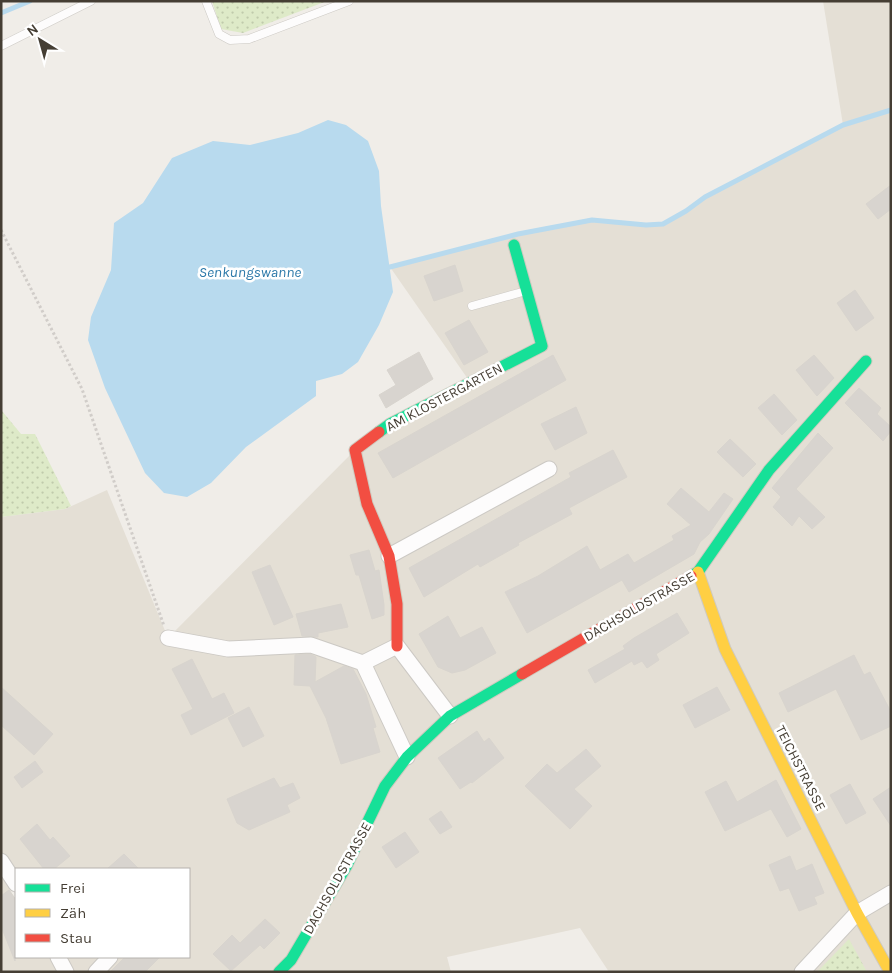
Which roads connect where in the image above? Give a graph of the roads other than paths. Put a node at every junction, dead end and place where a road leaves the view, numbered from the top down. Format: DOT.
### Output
graph roads {
  1 [pos="91,1"];
  2 [pos="206,1"];
  3 [pos="349,1"];
  4 [pos="1,46"];
  5 [pos="514,244"];
  6 [pos="527,291"];
  7 [pos="472,306"];
  8 [pos="866,360"];
  9 [pos="549,470"];
  10 [pos="389,556"];
  11 [pos="698,572"];
  12 [pos="168,638"];
  13 [pos="397,646"];
  14 [pos="363,663"];
  15 [pos="450,716"];
  16 [pos="407,758"];
  17 [pos="1,862"];
  18 [pos="15,883"];
  19 [pos="891,893"];
  20 [pos="857,913"];
  21 [pos="59,958"];
  22 [pos="109,958"];
  23 [pos="66,972"];
  24 [pos="96,972"];
  25 [pos="279,972"];
  26 [pos="802,972"];
  27 [pos="890,972"];
  1 -- 4 [label="lane"];
  2 -- 3 [label="lane"];
  5 -- 6 [label="street, AM KLOSTERGARTEN"];
  6 -- 7 [label="lane"];
  6 -- 10 [label="street, AM KLOSTERGARTEN"];
  8 -- 11 [label="street, DACHSOLDSTRASSE"];
  9 -- 10 [label="street"];
  10 -- 13 [label="street, AM KLOSTERGARTEN"];
  11 -- 15 [label="street, DACHSOLDSTRASSE"];
  11 -- 20 [label="street, TEICHSTRASSE"];
  12 -- 14 [label="street"];
  13 -- 14 [label="street"];
  13 -- 15 [label="street"];
  14 -- 16 [label="street"];
  15 -- 16 [label="street, DACHSOLDSTRASSE"];
  16 -- 25 [label="street, DACHSOLDSTRASSE"];
  17 -- 18 [label="street"];
  19 -- 20 [label="street"];
  20 -- 26 [label="street"];
  20 -- 27 [label="street, TEICHSTRASSE"];
  21 -- 23 [label="street"];
  22 -- 24 [label="street"];
}
